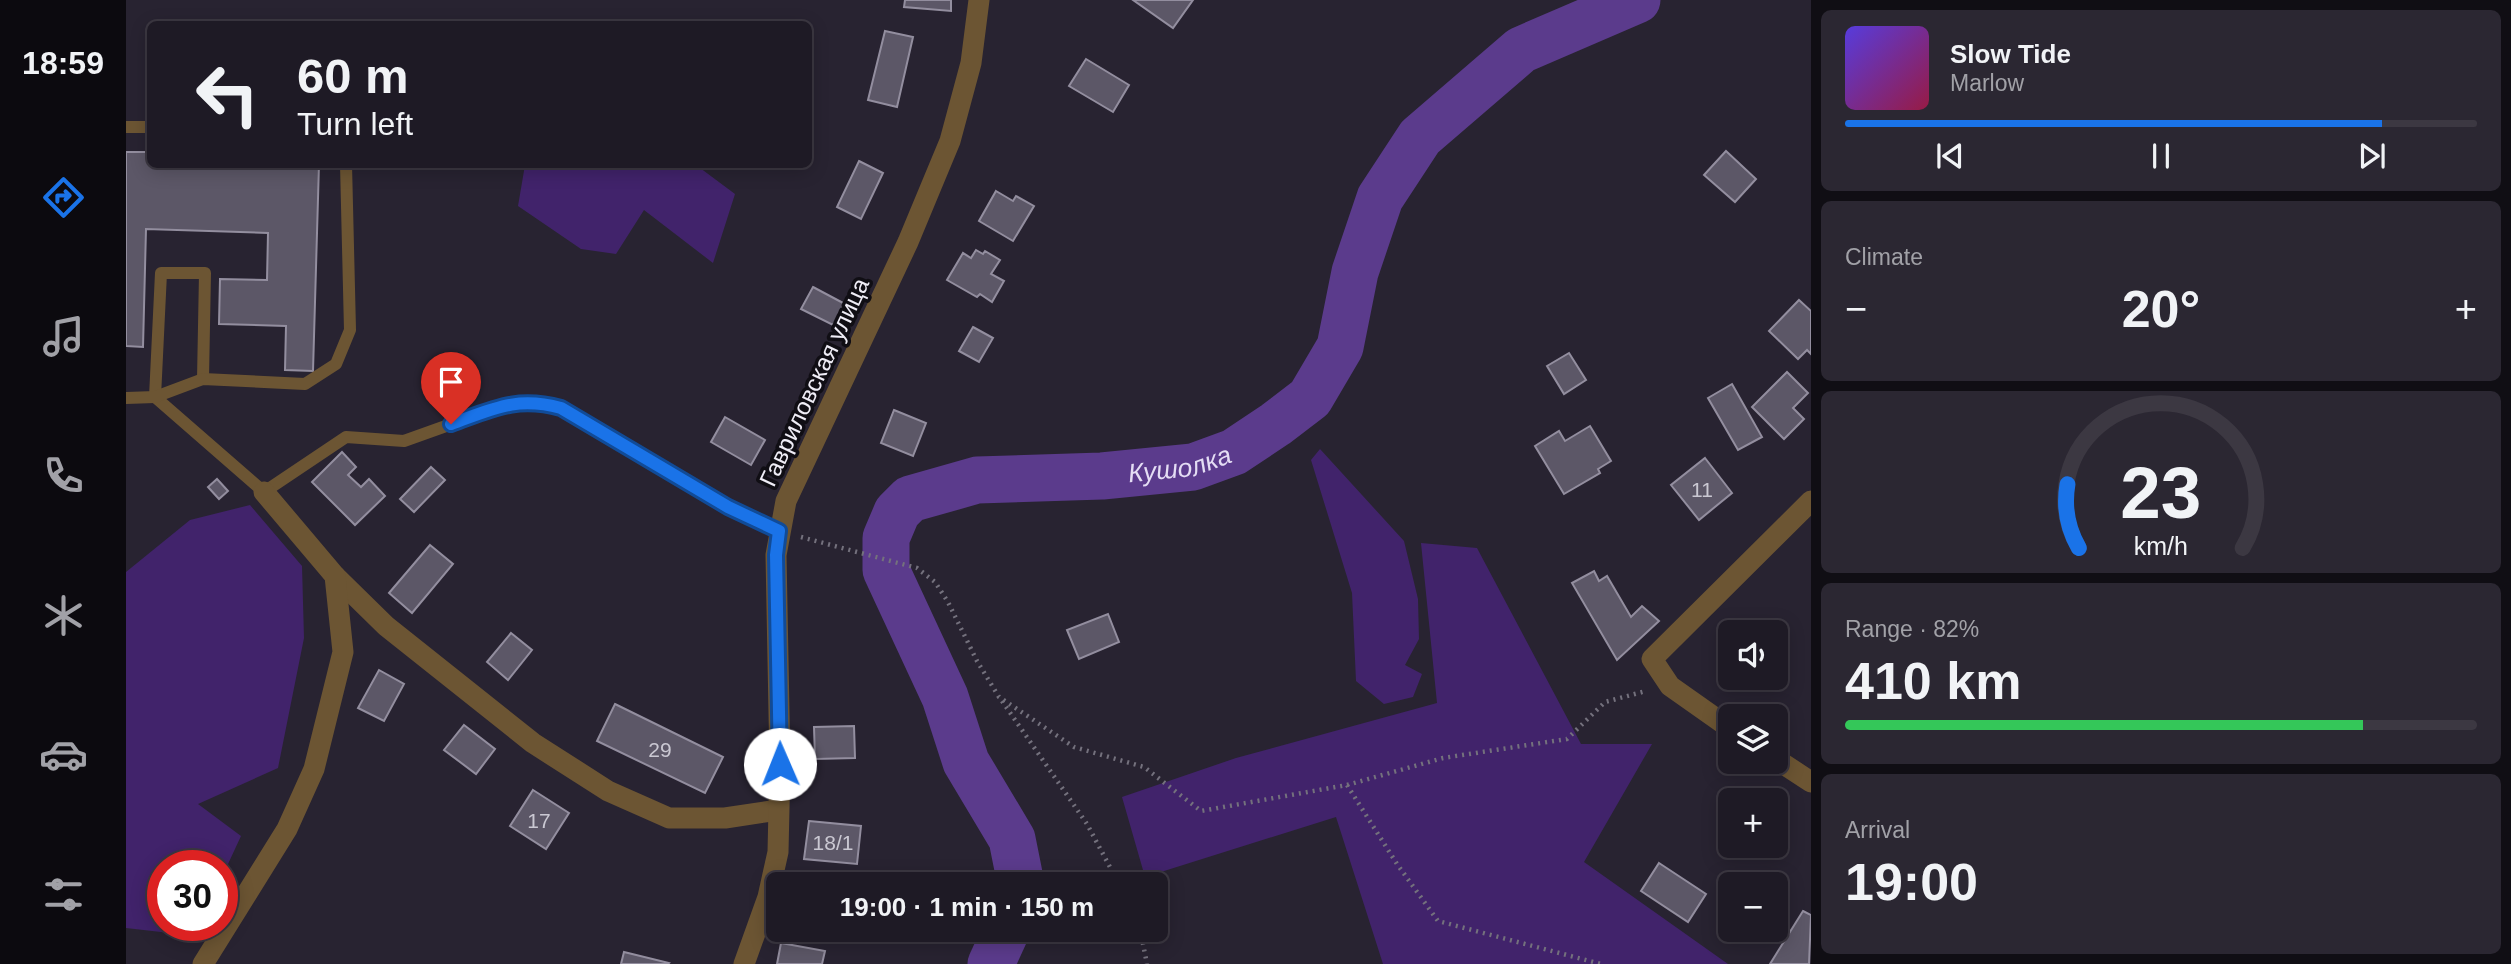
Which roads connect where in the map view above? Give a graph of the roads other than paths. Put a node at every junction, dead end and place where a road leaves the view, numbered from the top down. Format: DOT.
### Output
graph roads {
  1 [pos="979,0"];
  2 [pos="126,127"];
  3 [pos="147,127"];
  4 [pos="346,168"];
  5 [pos="203,379"];
  6 [pos="155,397"];
  7 [pos="126,398"];
  8 [pos="264,492"];
  9 [pos="1811,501"];
  10 [pos="779,531"];
  11 [pos="335,576"];
  12 [pos="1718,720"];
  13 [pos="1788,767"];
  14 [pos="1811,782"];
  15 [pos="778,810"];
  16 [pos="203,964"];
  17 [pos="744,964"];
  1 -- 10 [label="street, Гавриловская улица"];
  2 -- 3 [label="lane"];
  4 -- 5 [label="lane"];
  5 -- 6 [label="lane"];
  5 -- 6 [label="lane"];
  6 -- 7 [label="lane"];
  6 -- 8 [label="lane"];
  8 -- 10 [label="lane"];
  8 -- 11 [label="street"];
  9 -- 12 [label="street"];
  10 -- 15 [label="street, Гавриловская улица"];
  11 -- 15 [label="street"];
  11 -- 16 [label="street"];
  13 -- 14 [label="street"];
  15 -- 17 [label="street, Гавриловская улица"];
}
